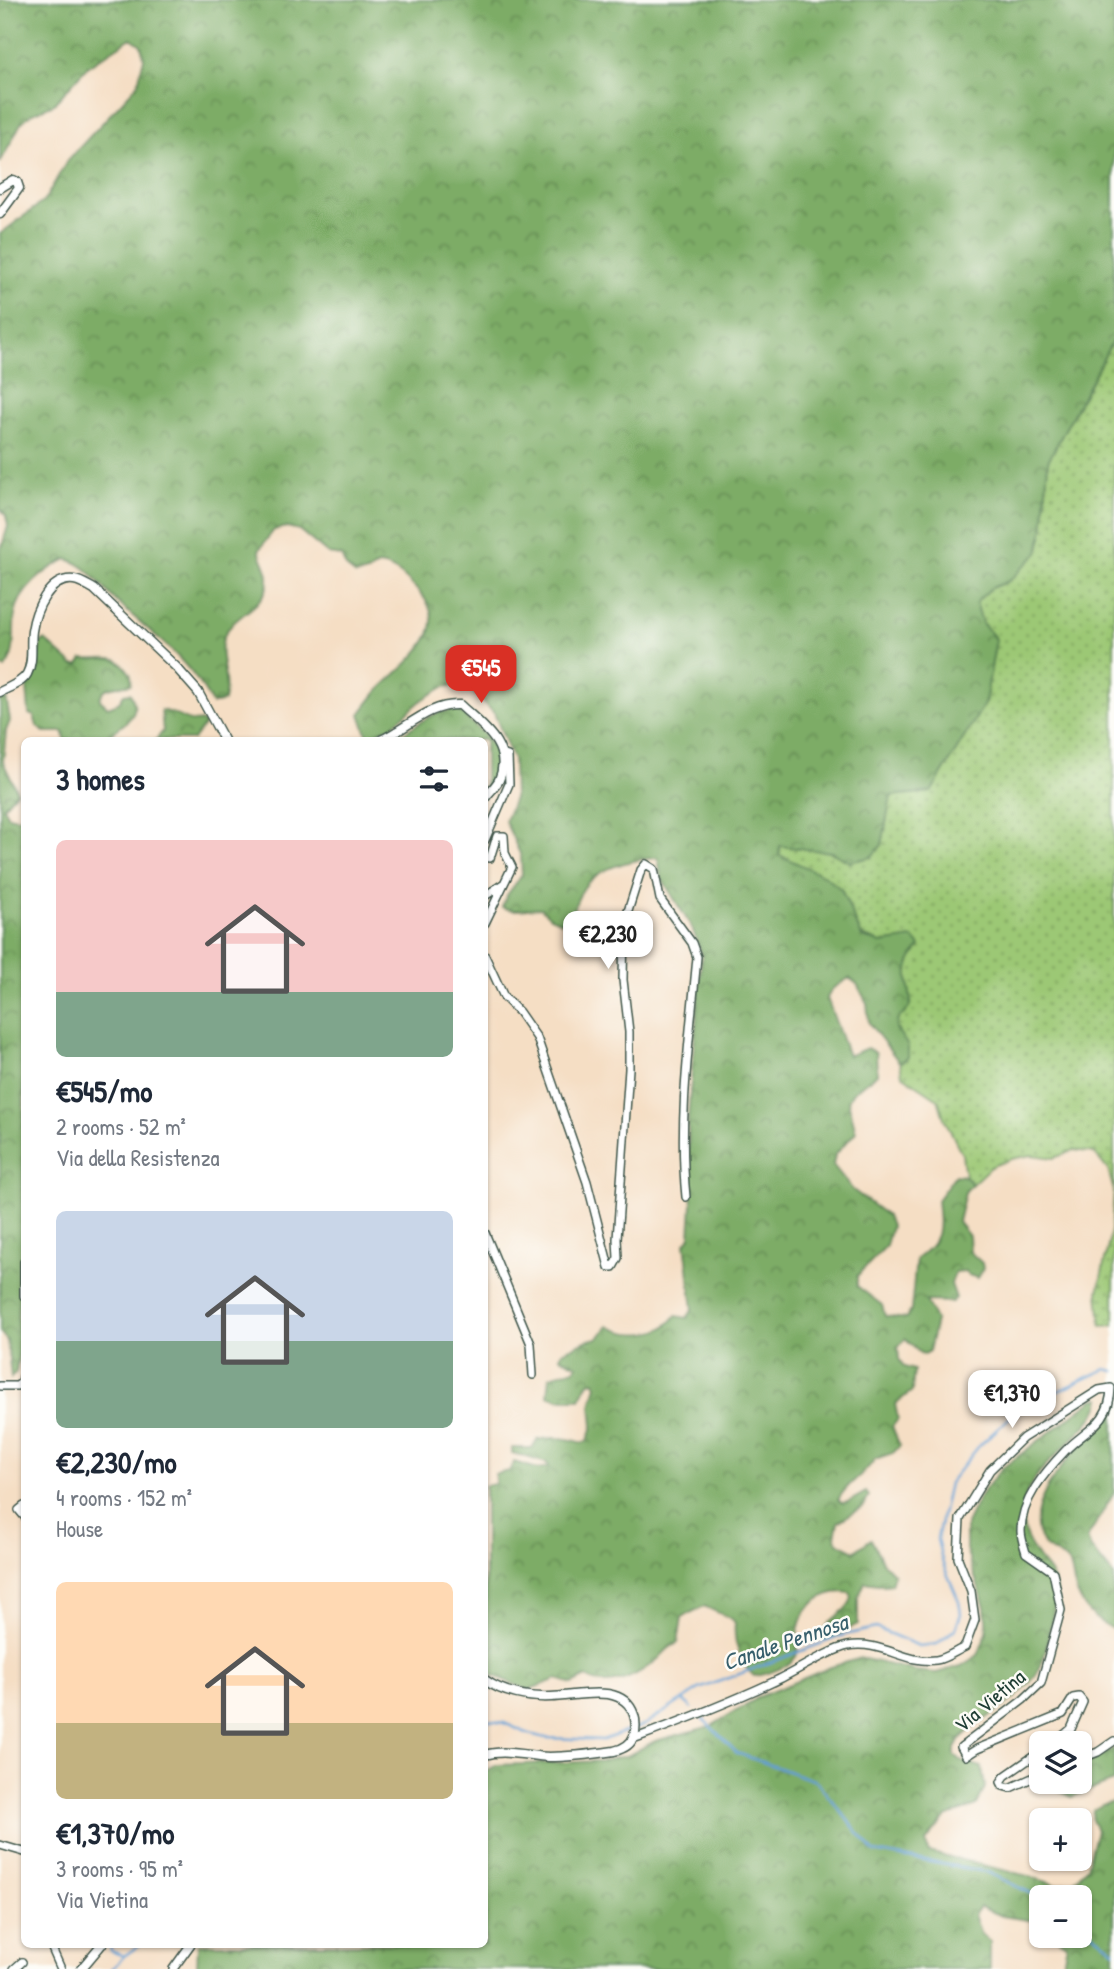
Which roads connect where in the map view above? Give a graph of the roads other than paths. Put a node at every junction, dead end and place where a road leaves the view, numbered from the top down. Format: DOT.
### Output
graph roads {
  1 [pos="0,188"];
  2 [pos="0,214"];
  3 [pos="0,692"];
  4 [pos="222,737"];
  5 [pos="386,737"];
  6 [pos="501,754"];
  7 [pos="488,794"];
  8 [pos="488,833"];
  9 [pos="488,858"];
  10 [pos="506,882"];
  11 [pos="488,894"];
  12 [pos="488,917"];
  13 [pos="488,962"];
  14 [pos="686,1197"];
  15 [pos="488,1240"];
  16 [pos="533,1375"];
  17 [pos="21,1383"];
  18 [pos="0,1386"];
  19 [pos="488,1681"];
  20 [pos="1069,1731"];
  21 [pos="634,1737"];
  22 [pos="1114,1741"];
  23 [pos="488,1754"];
  24 [pos="1092,1754"];
  25 [pos="1029,1759"];
  26 [pos="1029,1779"];
  27 [pos="0,1845"];
  28 [pos="21,1851"];
  29 [pos="52,1948"];
  30 [pos="99,1948"];
  31 [pos="188,1948"];
  32 [pos="22,1962"];
  33 [pos="14,1969"];
  34 [pos="61,1969"];
  35 [pos="81,1969"];
  36 [pos="173,1969"];
  1 -- 2 [label="street"];
  3 -- 4 [label="street"];
  5 -- 6 [label="street"];
  6 -- 7 [label="street"];
  6 -- 8 [label="street"];
  9 -- 10 [label="street"];
  10 -- 11 [label="street"];
  10 -- 12 [label="street"];
  13 -- 14 [label="street"];
  15 -- 16 [label="street"];
  17 -- 18 [label="street"];
  19 -- 21 [label="street"];
  20 -- 21 [label="street, Via Vietina"];
  21 -- 23 [label="street"];
  22 -- 24 [label="street"];
  25 -- 26 [label="street"];
  27 -- 28 [label="street"];
  29 -- 34 [label="street"];
  30 -- 35 [label="street"];
  31 -- 36 [label="street"];
  32 -- 33 [label="street"];
}
